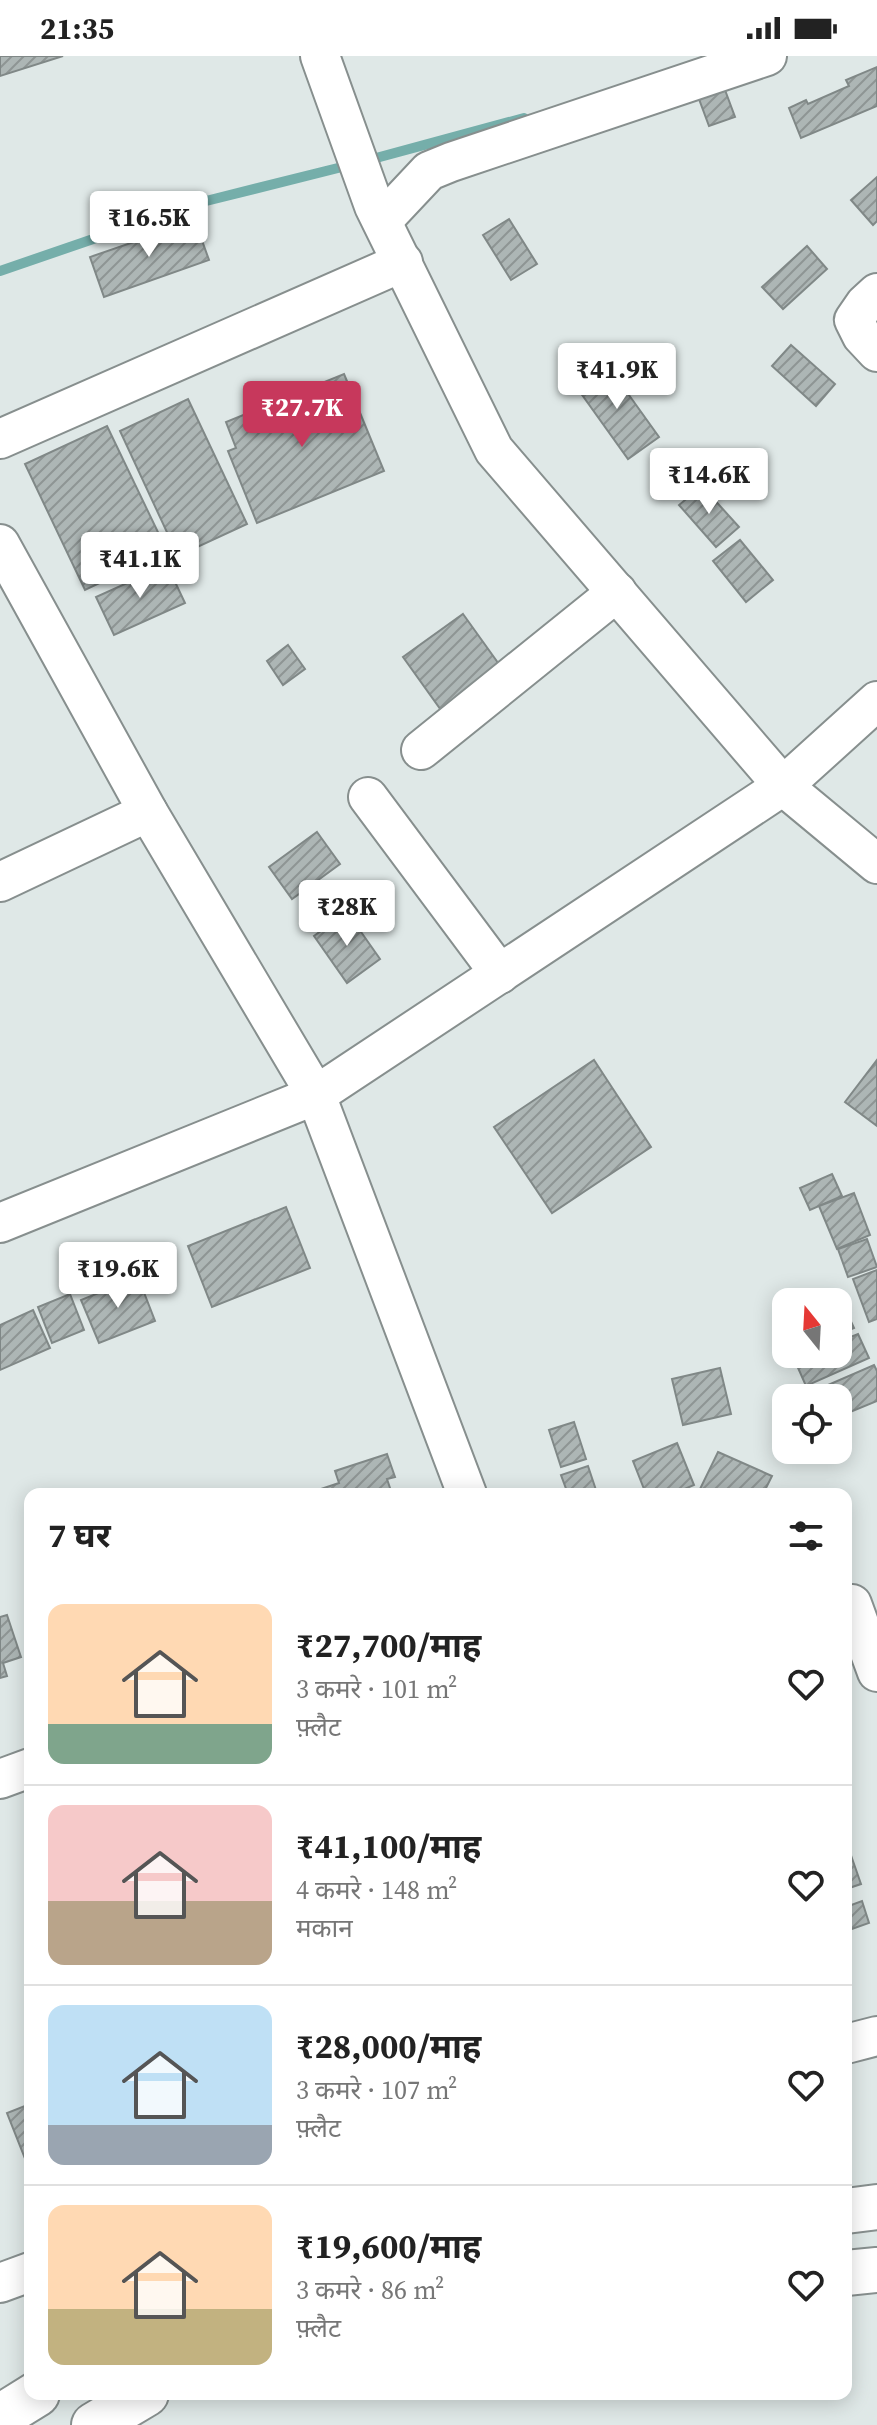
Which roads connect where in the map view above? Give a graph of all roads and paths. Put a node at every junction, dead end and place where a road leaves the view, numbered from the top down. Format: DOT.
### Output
graph roads {
  1 [pos="320,56"];
  2 [pos="767,56"];
  3 [pos="378,213"];
  4 [pos="403,262"];
  5 [pos="877,293"];
  6 [pos="877,352"];
  7 [pos="0,439"];
  8 [pos="0,544"];
  9 [pos="617,592"];
  10 [pos="877,701"];
  11 [pos="421,750"];
  12 [pos="783,786"];
  13 [pos="368,797"];
  14 [pos="148,812"];
  15 [pos="877,864"];
  16 [pos="0,882"];
  17 [pos="500,974"];
  18 [pos="316,1095"];
  19 [pos="0,1223"];
  20 [pos="465,1488"];
  21 [pos="858,1608"];
  22 [pos="877,1672"];
  23 [pos="24,1770"];
  24 [pos="0,1779"];
  25 [pos="877,2036"];
  26 [pos="852,2042"];
  27 [pos="877,2207"];
  28 [pos="852,2210"];
  29 [pos="877,2270"];
  30 [pos="852,2272"];
  31 [pos="24,2274"];
  32 [pos="0,2283"];
  33 [pos="27,2400"];
  34 [pos="136,2400"];
  35 [pos="0,2417"];
  36 [pos="94,2425"];
  1 -- 3 [label="street"];
  2 -- 3 [label="street"];
  3 -- 4 [label="street"];
  4 -- 7 [label="street"];
  4 -- 9 [label="street"];
  5 -- 6 [label="street"];
  8 -- 14 [label="street"];
  9 -- 11 [label="street"];
  9 -- 12 [label="street"];
  10 -- 12 [label="street"];
  12 -- 15 [label="street"];
  12 -- 17 [label="street"];
  13 -- 17 [label="street"];
  14 -- 16 [label="street"];
  14 -- 18 [label="street"];
  17 -- 18 [label="street"];
  18 -- 19 [label="street"];
  18 -- 20 [label="street"];
  21 -- 22 [label="street"];
  23 -- 24 [label="street"];
  25 -- 26 [label="street"];
  27 -- 28 [label="main road"];
  29 -- 30 [label="main road"];
  31 -- 32 [label="street"];
  33 -- 35 [label="main road"];
  34 -- 36 [label="main road"];
}
